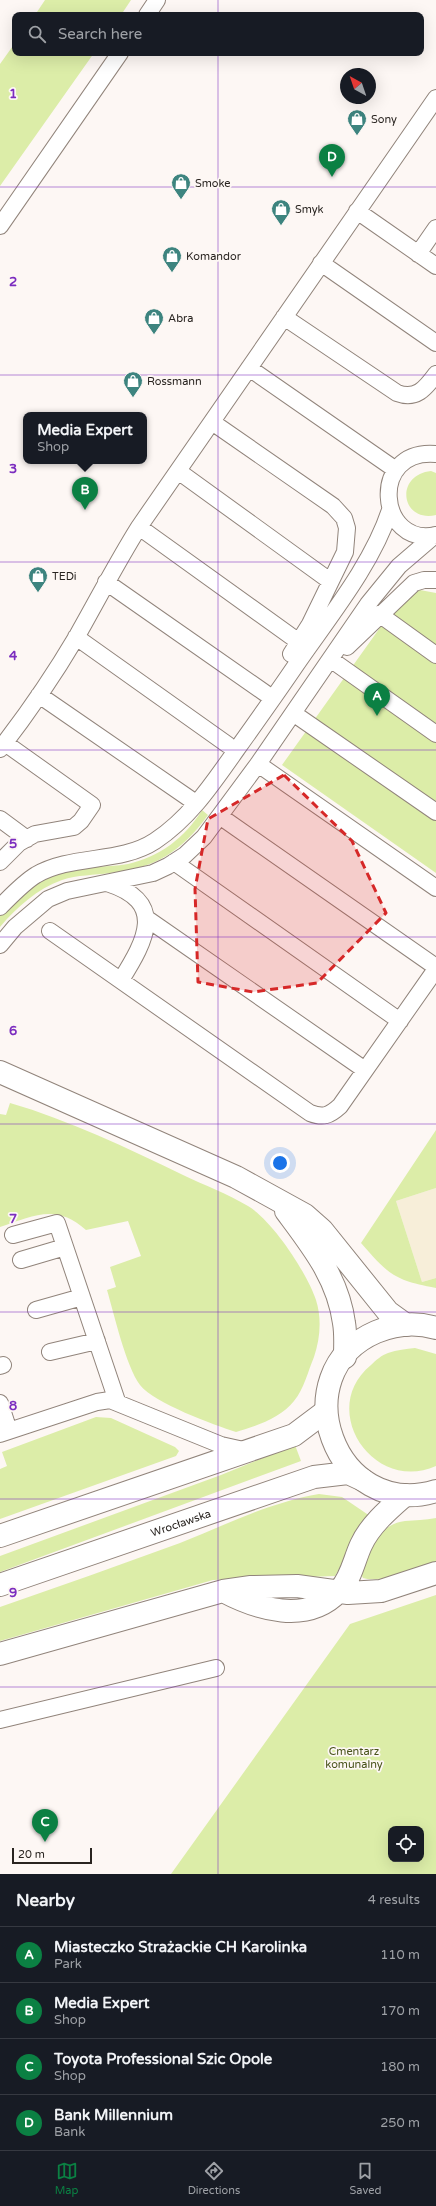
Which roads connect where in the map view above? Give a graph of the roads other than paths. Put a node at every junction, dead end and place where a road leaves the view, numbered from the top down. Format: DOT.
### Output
graph roads {
  1 [pos="157,0"];
  2 [pos="149,12"];
  3 [pos="118,56"];
  4 [pos="436,98"];
  5 [pos="357,211"];
  6 [pos="0,226"];
  7 [pos="436,228"];
  8 [pos="418,254"];
  9 [pos="321,263"];
  10 [pos="436,266"];
  11 [pos="284,317"];
  12 [pos="436,343"];
  13 [pos="249,368"];
  14 [pos="436,374"];
  15 [pos="212,422"];
  16 [pos="436,454"];
  17 [pos="396,470"];
  18 [pos="178,471"];
  19 [pos="390,510"];
  20 [pos="139,527"];
  21 [pos="436,535"];
  22 [pos="436,580"];
  23 [pos="330,581"];
  24 [pos="106,582"];
  25 [pos="379,614"];
  26 [pos="76,637"];
  27 [pos="299,642"];
  28 [pos="436,655"];
  29 [pos="333,662"];
  30 [pos="315,681"];
  31 [pos="265,693"];
  32 [pos="38,695"];
  33 [pos="293,713"];
  34 [pos="436,734"];
  35 [pos="228,745"];
  36 [pos="2,746"];
  37 [pos="258,764"];
  38 [pos="190,799"];
  39 [pos="436,812"];
  40 [pos="221,816"];
  41 [pos="0,819"];
  42 [pos="168,830"];
  43 [pos="27,839"];
  44 [pos="0,862"];
  45 [pos="174,862"];
  46 [pos="107,883"];
  47 [pos="436,888"];
  48 [pos="0,907"];
  49 [pos="146,918"];
  50 [pos="50,931"];
  51 [pos="0,945"];
  52 [pos="436,968"];
  53 [pos="121,980"];
  54 [pos="400,1021"];
  55 [pos="365,1070"];
  56 [pos="0,1072"];
  57 [pos="279,1200"];
  58 [pos="13,1235"];
  59 [pos="65,1247"];
  60 [pos="21,1260"];
  61 [pos="82,1297"];
  62 [pos="36,1310"];
  63 [pos="406,1325"];
  64 [pos="436,1328"];
  65 [pos="97,1342"];
  66 [pos="50,1352"];
  67 [pos="345,1357"];
  68 [pos="117,1401"];
  69 [pos="0,1403"];
  70 [pos="326,1411"];
  71 [pos="4,1432"];
  72 [pos="248,1451"];
  73 [pos="363,1480"];
  74 [pos="436,1491"];
  75 [pos="405,1495"];
  76 [pos="0,1536"];
  77 [pos="436,1573"];
  78 [pos="0,1585"];
  79 [pos="339,1591"];
  80 [pos="0,1654"];
  81 [pos="216,1668"];
  82 [pos="0,1720"];
  1 -- 2 [label="lane"];
  3 -- 6 [label="lane"];
  4 -- 5 [label="lane"];
  5 -- 8 [label="lane"];
  5 -- 9 [label="lane"];
  7 -- 8 [label="lane"];
  8 -- 10 [label="lane"];
  9 -- 11 [label="lane"];
  9 -- 12 [label="lane"];
  11 -- 13 [label="lane"];
  11 -- 14 [label="lane"];
  13 -- 15 [label="lane"];
  13 -- 17 [label="lane"];
  15 -- 18 [label="lane"];
  15 -- 23 [label="lane"];
  16 -- 17 [label="lane"];
  17 -- 19 [label="lane"];
  18 -- 20 [label="lane"];
  18 -- 23 [label="lane"];
  19 -- 21 [label="lane"];
  19 -- 42 [label="lane"];
  20 -- 24 [label="lane"];
  20 -- 27 [label="lane"];
  21 -- 30 [label="lane"];
  22 -- 25 [label="lane"];
  23 -- 27 [label="lane"];
  24 -- 26 [label="lane"];
  24 -- 31 [label="lane"];
  25 -- 28 [label="lane"];
  25 -- 29 [label="lane"];
  26 -- 32 [label="lane"];
  26 -- 35 [label="lane"];
  27 -- 31 [label="lane"];
  29 -- 30 [label="lane"];
  29 -- 34 [label="lane"];
  30 -- 33 [label="lane"];
  31 -- 35 [label="lane"];
  32 -- 36 [label="lane"];
  32 -- 38 [label="lane"];
  33 -- 37 [label="lane"];
  33 -- 39 [label="lane"];
  35 -- 38 [label="lane"];
  36 -- 43 [label="lane"];
  37 -- 40 [label="lane"];
  37 -- 47 [label="lane"];
  38 -- 42 [label="lane"];
  40 -- 45 [label="lane"];
  40 -- 52 [label="lane"];
  41 -- 43 [label="lane"];
  42 -- 48 [label="lane"];
  43 -- 44 [label="lane"];
  45 -- 46 [label="lane"];
  45 -- 54 [label="lane"];
  46 -- 49 [label="lane"];
  46 -- 51 [label="lane"];
  49 -- 53 [label="lane"];
  49 -- 55 [label="lane"];
  50 -- 53 [label="lane"];
  52 -- 54 [label="lane"];
  53 -- 55 [label="lane"];
  54 -- 55 [label="lane"];
  56 -- 57 [label="street"];
  57 -- 63 [label="street"];
  57 -- 67 [label="street"];
  58 -- 59 [label="lane"];
  59 -- 60 [label="lane"];
  59 -- 61 [label="lane"];
  61 -- 62 [label="lane"];
  61 -- 65 [label="lane"];
  63 -- 64 [label="street"];
  63 -- 67 [label="street"];
  65 -- 66 [label="lane"];
  65 -- 68 [label="lane"];
  67 -- 70 [label="street"];
  68 -- 71 [label="lane"];
  68 -- 72 [label="lane"];
  69 -- 71 [label="lane"];
  70 -- 72 [label="street"];
  70 -- 73 [label="street"];
  72 -- 76 [label="street"];
  73 -- 75 [label="street"];
  73 -- 78 [label="street, Wrocławska"];
  74 -- 75 [label="street"];
  75 -- 79 [label="street"];
  77 -- 79 [label="street"];
  79 -- 80 [label="street"];
  81 -- 82 [label="lane"];
}
